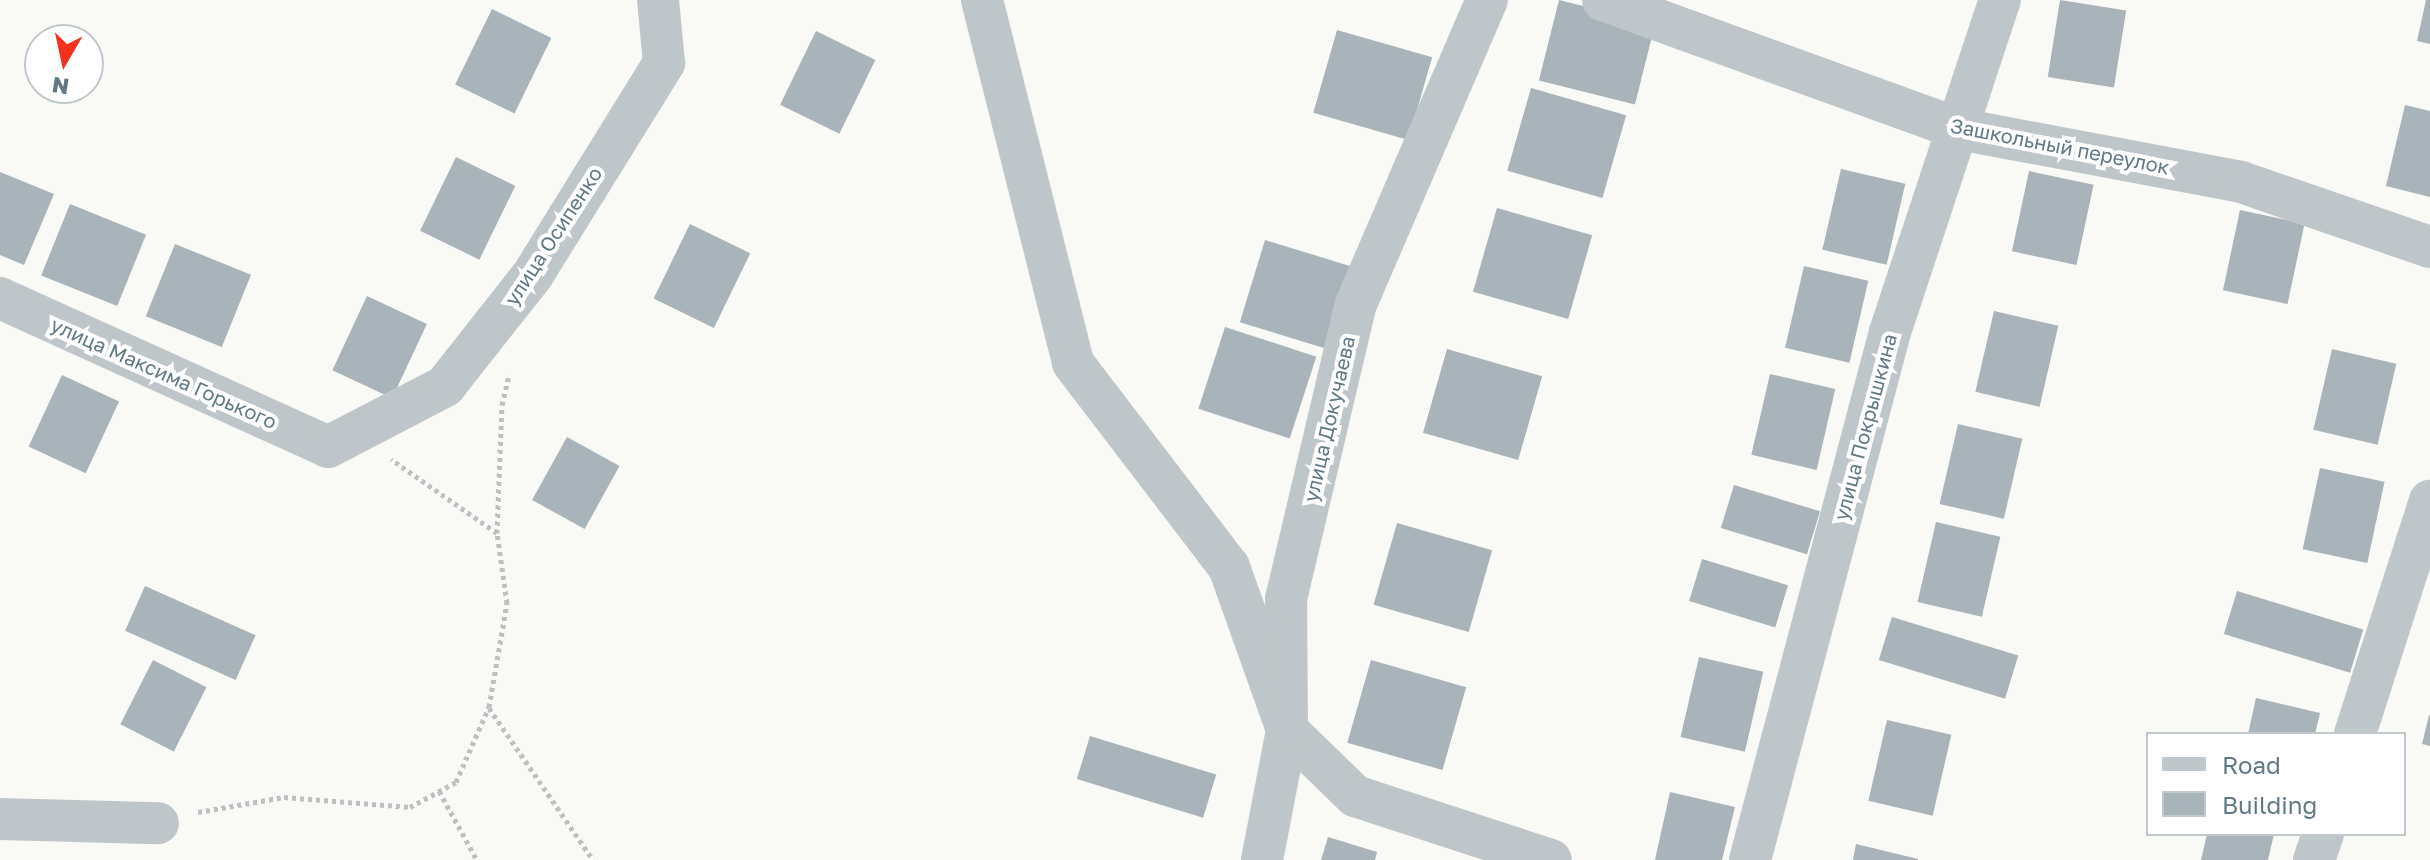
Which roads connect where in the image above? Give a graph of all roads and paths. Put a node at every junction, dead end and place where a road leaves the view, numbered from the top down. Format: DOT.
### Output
graph roads {
  1 [pos="658,0"];
  2 [pos="982,0"];
  3 [pos="1487,0"];
  4 [pos="1603,0"];
  5 [pos="2000,0"];
  6 [pos="1959,129"];
  7 [pos="2430,247"];
  8 [pos="0,298"];
  9 [pos="512,362"];
  10 [pos="328,447"];
  11 [pos="2430,501"];
  12 [pos="497,533"];
  13 [pos="489,707"];
  14 [pos="1287,730"];
  15 [pos="2356,732"];
  16 [pos="439,791"];
  17 [pos="0,819"];
  18 [pos="158,823"];
  19 [pos="2322,836"];
  20 [pos="477,860"];
  21 [pos="593,860"];
  22 [pos="1262,860"];
  23 [pos="1551,860"];
  24 [pos="1750,860"];
  25 [pos="2314,860"];
  1 -- 10 [label="street, улица Осипенко"];
  2 -- 14 [label="street"];
  3 -- 14 [label="street, улица Докучаева"];
  4 -- 6 [label="street, Зашкольный переулок"];
  5 -- 6 [label="street, улица Покрышкина"];
  6 -- 7 [label="street, Зашкольный переулок"];
  6 -- 24 [label="street, улица Покрышкина"];
  8 -- 10 [label="street, улица Максима Горького"];
  9 -- 12 [label="path"];
  10 -- 12 [label="path"];
  11 -- 15 [label="street"];
  12 -- 13 [label="path"];
  13 -- 16 [label="path"];
  13 -- 21 [label="path"];
  14 -- 22 [label="street, улица Докучаева"];
  14 -- 23 [label="street"];
  16 -- 18 [label="path"];
  16 -- 20 [label="path"];
  17 -- 18 [label="street"];
  19 -- 25 [label="street"];
}
